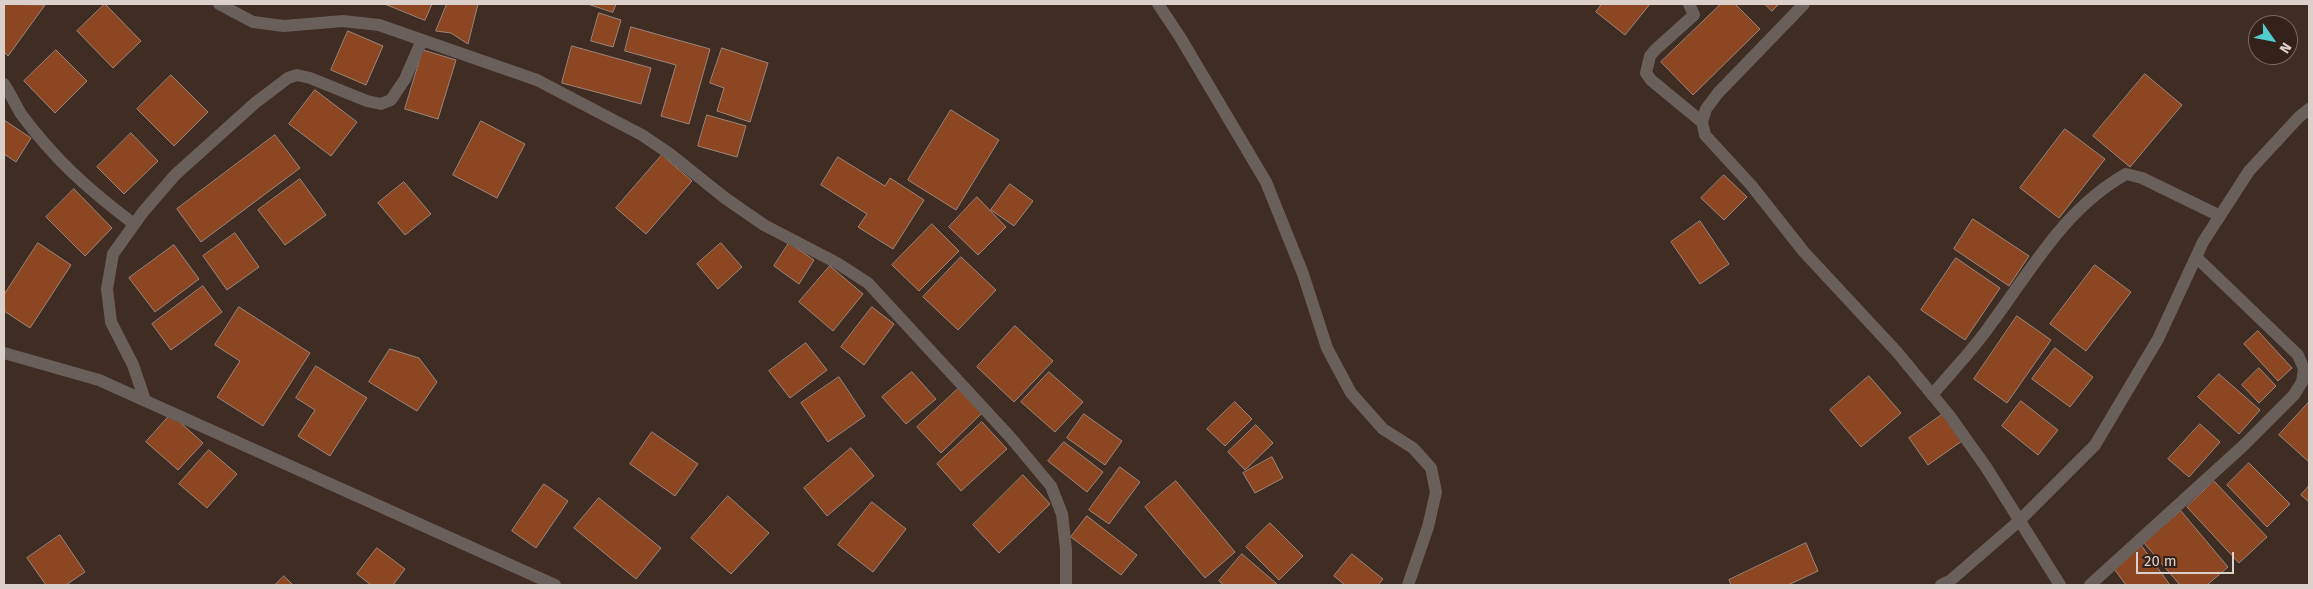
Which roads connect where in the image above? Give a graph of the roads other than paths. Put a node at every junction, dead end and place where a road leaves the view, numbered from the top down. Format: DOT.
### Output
graph roads {
  1 [pos="219,4"];
  2 [pos="1158,4"];
  3 [pos="1689,4"];
  4 [pos="1804,4"];
  5 [pos="422,40"];
  6 [pos="4,84"];
  7 [pos="2309,109"];
  8 [pos="1702,122"];
  9 [pos="2220,216"];
  10 [pos="134,224"];
  11 [pos="2196,257"];
  12 [pos="4,353"];
  13 [pos="1932,395"];
  14 [pos="145,400"];
  15 [pos="2018,521"];
  16 [pos="554,585"];
  17 [pos="1066,585"];
  18 [pos="1408,585"];
  19 [pos="1941,585"];
  20 [pos="2060,585"];
  21 [pos="2090,585"];
  1 -- 5 [label="street"];
  2 -- 18 [label="street"];
  3 -- 8 [label="street"];
  4 -- 8 [label="street"];
  5 -- 10 [label="street"];
  5 -- 17 [label="street"];
  6 -- 10 [label="street"];
  7 -- 9 [label="street"];
  8 -- 13 [label="street"];
  9 -- 11 [label="street"];
  9 -- 13 [label="street"];
  10 -- 14 [label="street"];
  11 -- 15 [label="street"];
  11 -- 21 [label="street"];
  12 -- 14 [label="street"];
  13 -- 15 [label="street"];
  14 -- 16 [label="street"];
  15 -- 19 [label="street"];
  15 -- 20 [label="street"];
}
